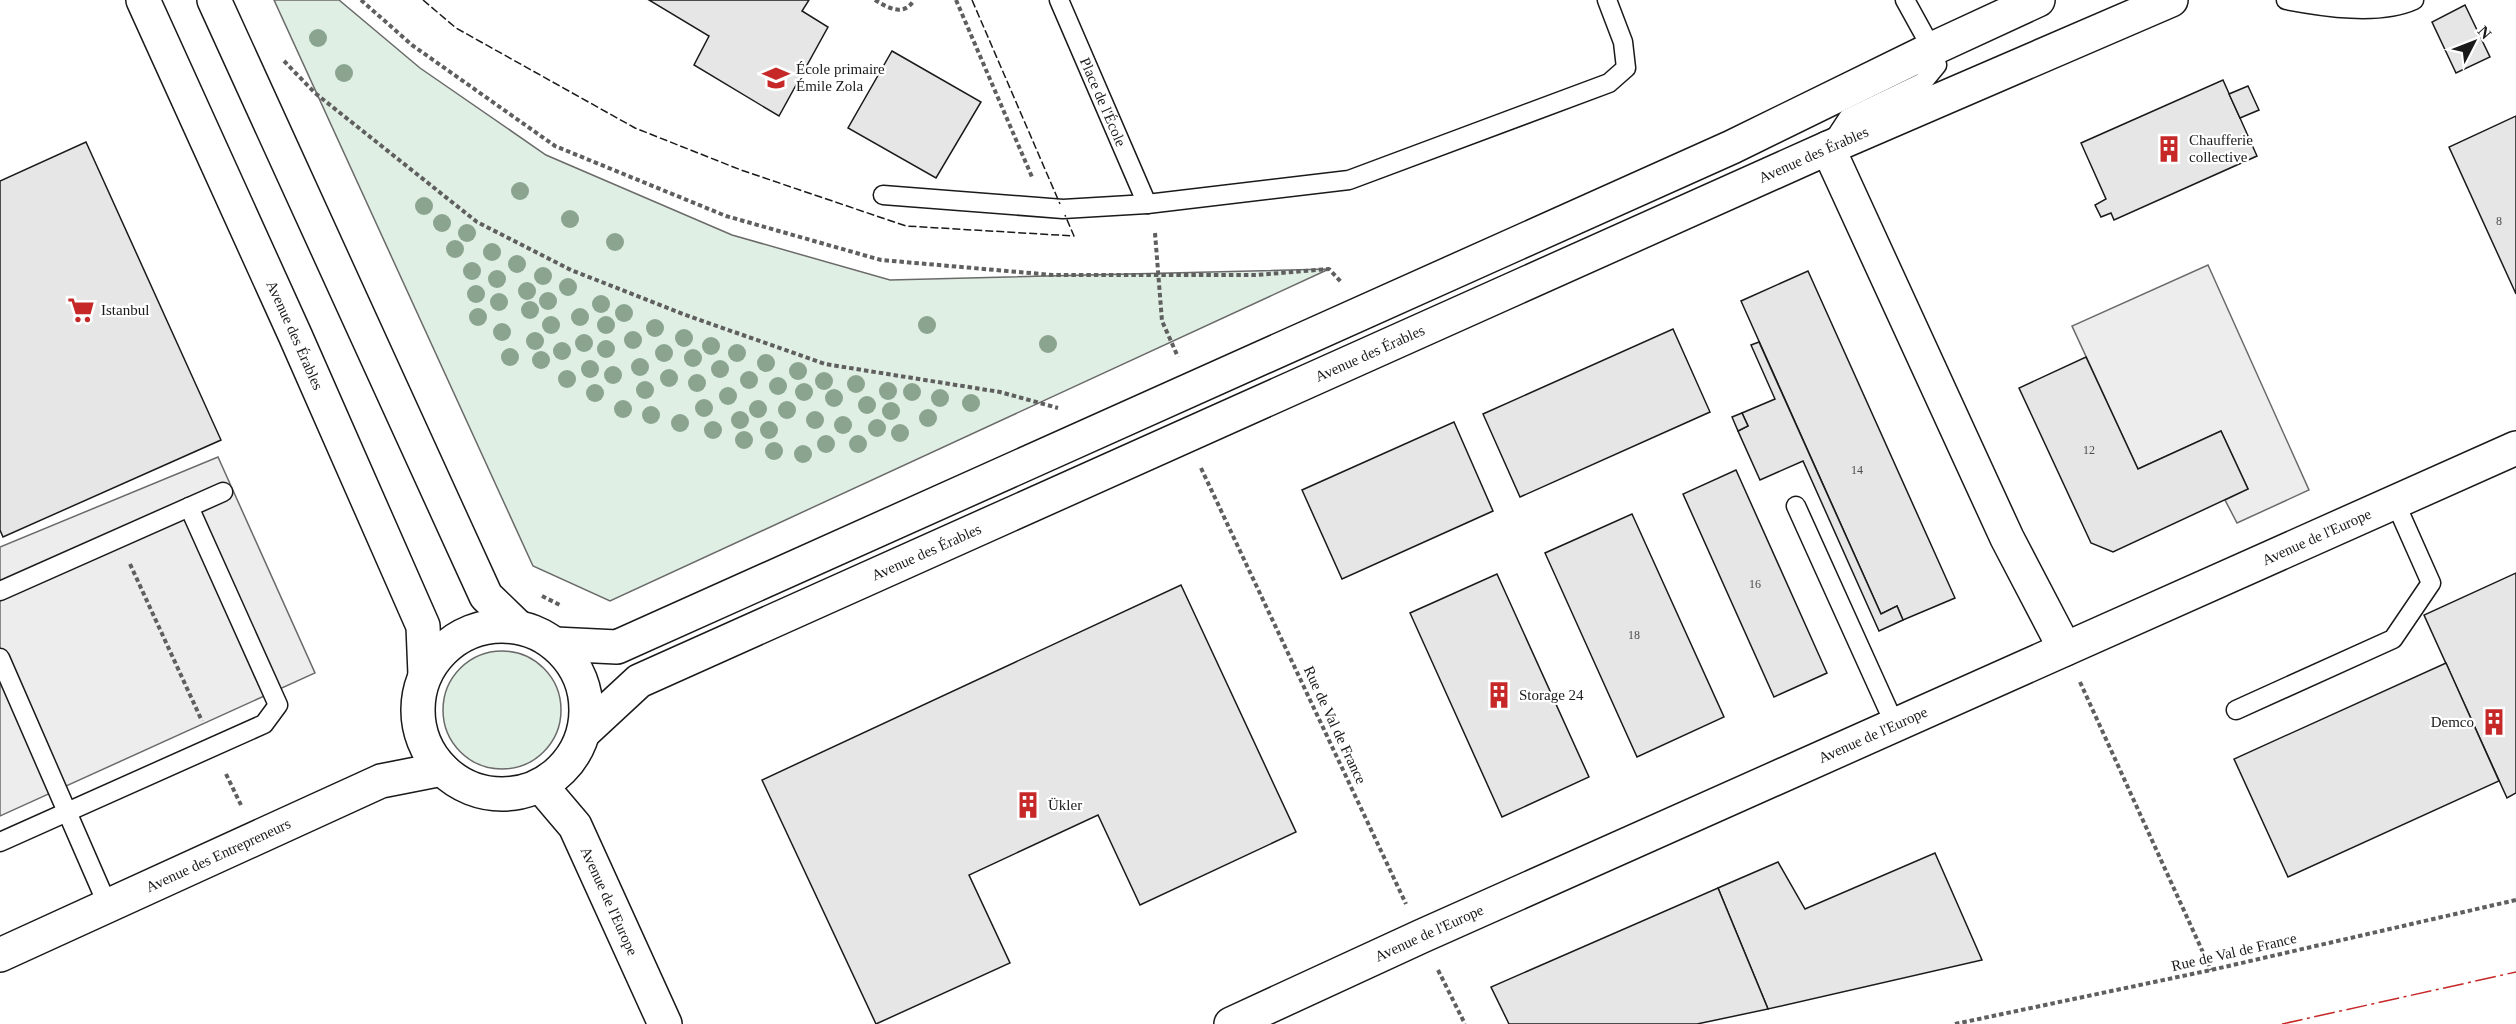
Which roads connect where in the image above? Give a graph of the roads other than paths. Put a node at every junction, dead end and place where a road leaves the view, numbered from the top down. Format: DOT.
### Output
graph roads {
  1 [pos="143,0"];
  2 [pos="214,0"];
  3 [pos="1059,0"];
  4 [pos="1607,0"];
  5 [pos="1905,0"];
  6 [pos="2038,0"];
  7 [pos="2171,0"];
  8 [pos="2286,0"];
  9 [pos="2414,0"];
  10 [pos="1932,49"];
  11 [pos="1828,148"];
  12 [pos="883,195"];
  13 [pos="1147,204"];
  14 [pos="2516,448"];
  15 [pos="223,492"];
  16 [pos="2395,502"];
  17 [pos="1796,506"];
  18 [pos="189,507"];
  19 [pos="0,591"];
  20 [pos="518,627"];
  21 [pos="555,644"];
  22 [pos="2065,649"];
  23 [pos="0,658"];
  24 [pos="425,675"];
  25 [pos="2236,710"];
  26 [pos="1895,725"];
  27 [pos="584,732"];
  28 [pos="442,770"];
  29 [pos="541,786"];
  30 [pos="67,812"];
  31 [pos="0,842"];
  32 [pos="108,906"];
  33 [pos="0,955"];
  34 [pos="665,1024"];
  35 [pos="1231,1024"];
  1 -- 24 [label="main road, Avenue des Érables"];
  2 -- 20 [label="main road"];
  3 -- 13 [label="lane, Place de l'École"];
  4 -- 13 [label="lane"];
  5 -- 10 [label="lane"];
  6 -- 10 [label="main road"];
  7 -- 11 [label="main road, Avenue des Érables"];
  8 -- 9 [label="lane"];
  10 -- 11 [label="lane"];
  10 -- 21 [label="main road"];
  11 -- 22 [label="main road"];
  11 -- 27 [label="main road, Avenue des Érables"];
  12 -- 13 [label="lane"];
  14 -- 16 [label="main road, Avenue de l'Europe"];
  15 -- 18 [label="lane"];
  16 -- 22 [label="main road, Avenue de l'Europe"];
  16 -- 25 [label="lane"];
  17 -- 26 [label="lane"];
  18 -- 19 [label="lane"];
  18 -- 30 [label="lane"];
  20 -- 21 [label="main road"];
  20 -- 24 [label="main road"];
  21 -- 27 [label="main road"];
  22 -- 26 [label="main road, Avenue de l'Europe"];
  23 -- 30 [label="lane"];
  24 -- 28 [label="main road"];
  26 -- 35 [label="main road, Avenue de l'Europe"];
  27 -- 29 [label="main road"];
  28 -- 29 [label="main road"];
  28 -- 32 [label="main road, Avenue des Entrepreneurs"];
  29 -- 34 [label="main road, Avenue de l'Europe"];
  30 -- 31 [label="lane"];
  30 -- 32 [label="lane"];
  32 -- 33 [label="main road, Avenue des Entrepreneurs"];
}
